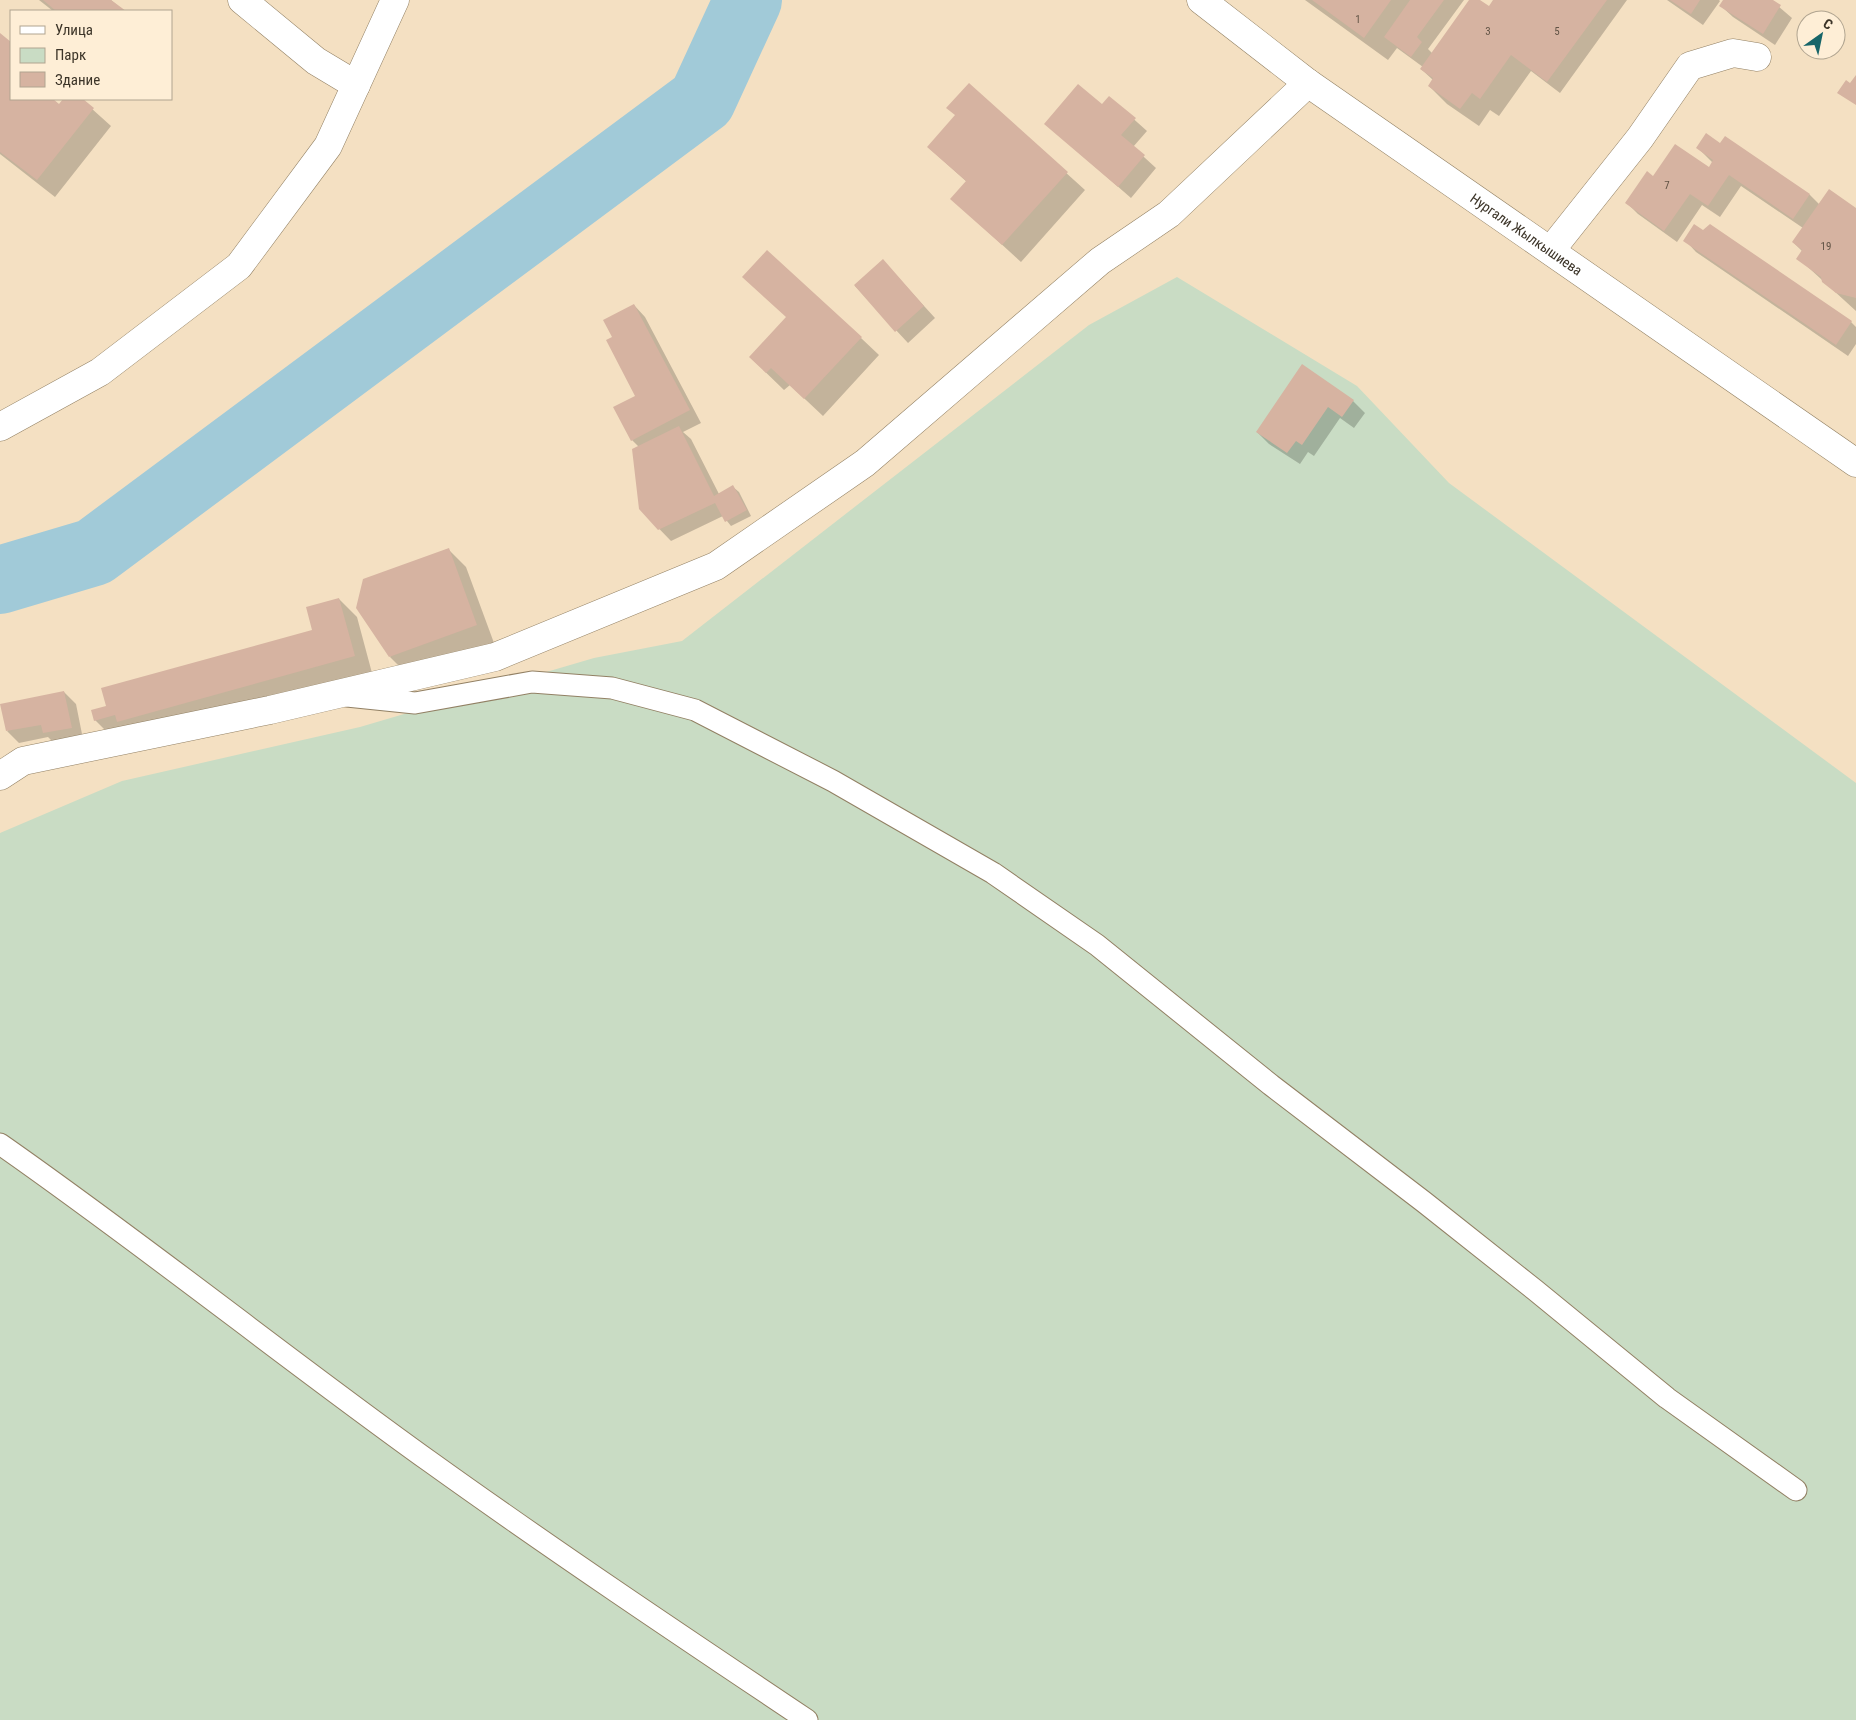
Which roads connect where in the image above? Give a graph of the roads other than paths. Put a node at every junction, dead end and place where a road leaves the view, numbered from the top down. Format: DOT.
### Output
graph roads {
  1 [pos="242,0"];
  2 [pos="395,0"];
  3 [pos="1201,0"];
  4 [pos="1758,57"];
  5 [pos="1308,83"];
  6 [pos="356,86"];
  7 [pos="1551,250"];
  8 [pos="0,427"];
  9 [pos="1852,451"];
  10 [pos="334,695"];
  11 [pos="0,776"];
  12 [pos="0,1144"];
  13 [pos="1796,1490"];
  14 [pos="808,1720"];
  1 -- 6 [label="street"];
  2 -- 6 [label="street"];
  3 -- 5 [label="street, Нургали Жылкышиева"];
  4 -- 7 [label="street"];
  5 -- 7 [label="street, Нургали Жылкышиева"];
  5 -- 10 [label="street"];
  6 -- 8 [label="street"];
  7 -- 9 [label="street, Нургали Жылкышиева"];
  10 -- 11 [label="street"];
  10 -- 13 [label="lane"];
  12 -- 14 [label="lane"];
}
